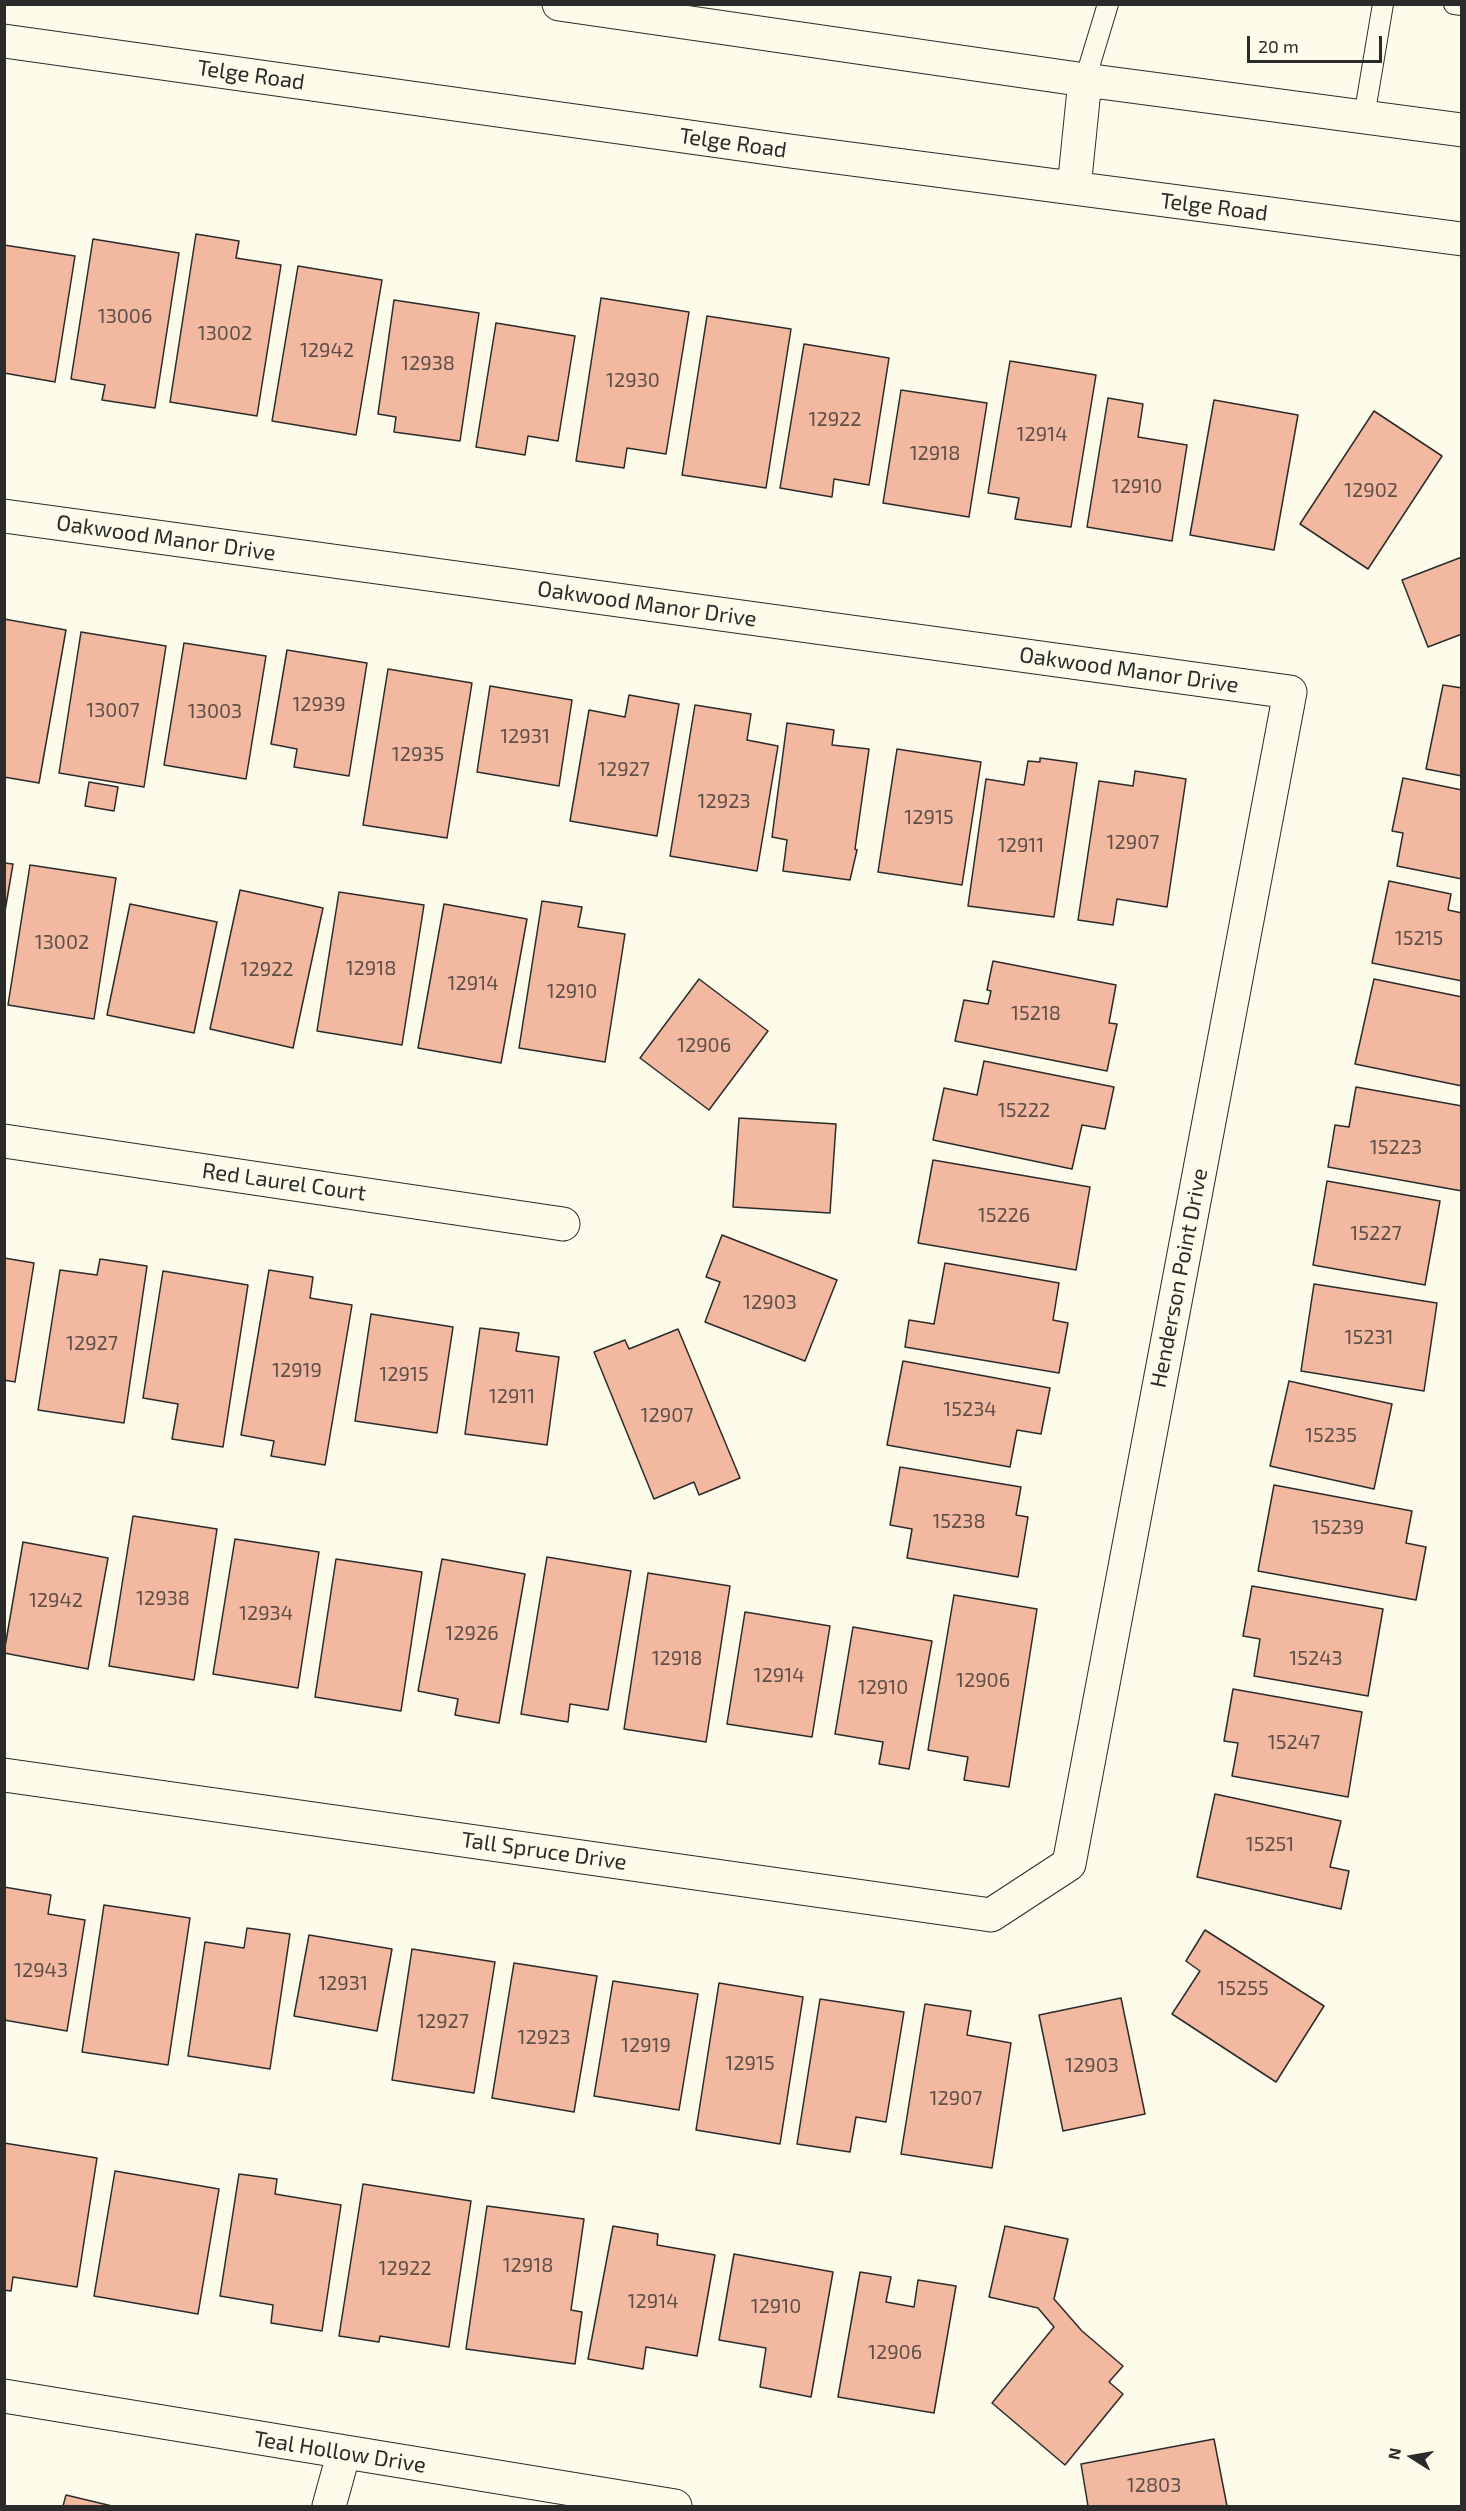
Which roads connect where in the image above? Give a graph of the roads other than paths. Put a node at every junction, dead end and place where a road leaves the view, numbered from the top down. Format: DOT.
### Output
graph roads {
  1 [pos="559,4"];
  2 [pos="1108,4"];
  3 [pos="1383,4"];
  4 [pos="1454,4"];
  5 [pos="1461,5"];
  6 [pos="4,41"];
  7 [pos="1085,80"];
  8 [pos="1364,117"];
  9 [pos="1461,130"];
  10 [pos="1074,188"];
  11 [pos="1461,239"];
  12 [pos="4,516"];
  13 [pos="1290,692"];
  14 [pos="4,1141"];
  15 [pos="562,1224"];
  16 [pos="4,1775"];
  17 [pos="1069,1864"];
  18 [pos="4,2396"];
  19 [pos="344,2452"];
  20 [pos="329,2506"];
  21 [pos="675,2506"];
  1 -- 7 [label="street"];
  2 -- 7 [label="lane"];
  3 -- 8 [label="lane"];
  4 -- 5 [label="lane"];
  6 -- 10 [label="street, Telge Road"];
  7 -- 8 [label="street"];
  7 -- 10 [label="street"];
  8 -- 9 [label="street"];
  10 -- 11 [label="street, Telge Road"];
  12 -- 13 [label="street, Oakwood Manor Drive"];
  13 -- 17 [label="street, Henderson Point Drive"];
  14 -- 15 [label="street, Red Laurel Court"];
  16 -- 17 [label="street, Tall Spruce Drive"];
  18 -- 19 [label="street, Teal Hollow Drive"];
  19 -- 20 [label="street"];
  19 -- 21 [label="street, Teal Hollow Drive"];
}
